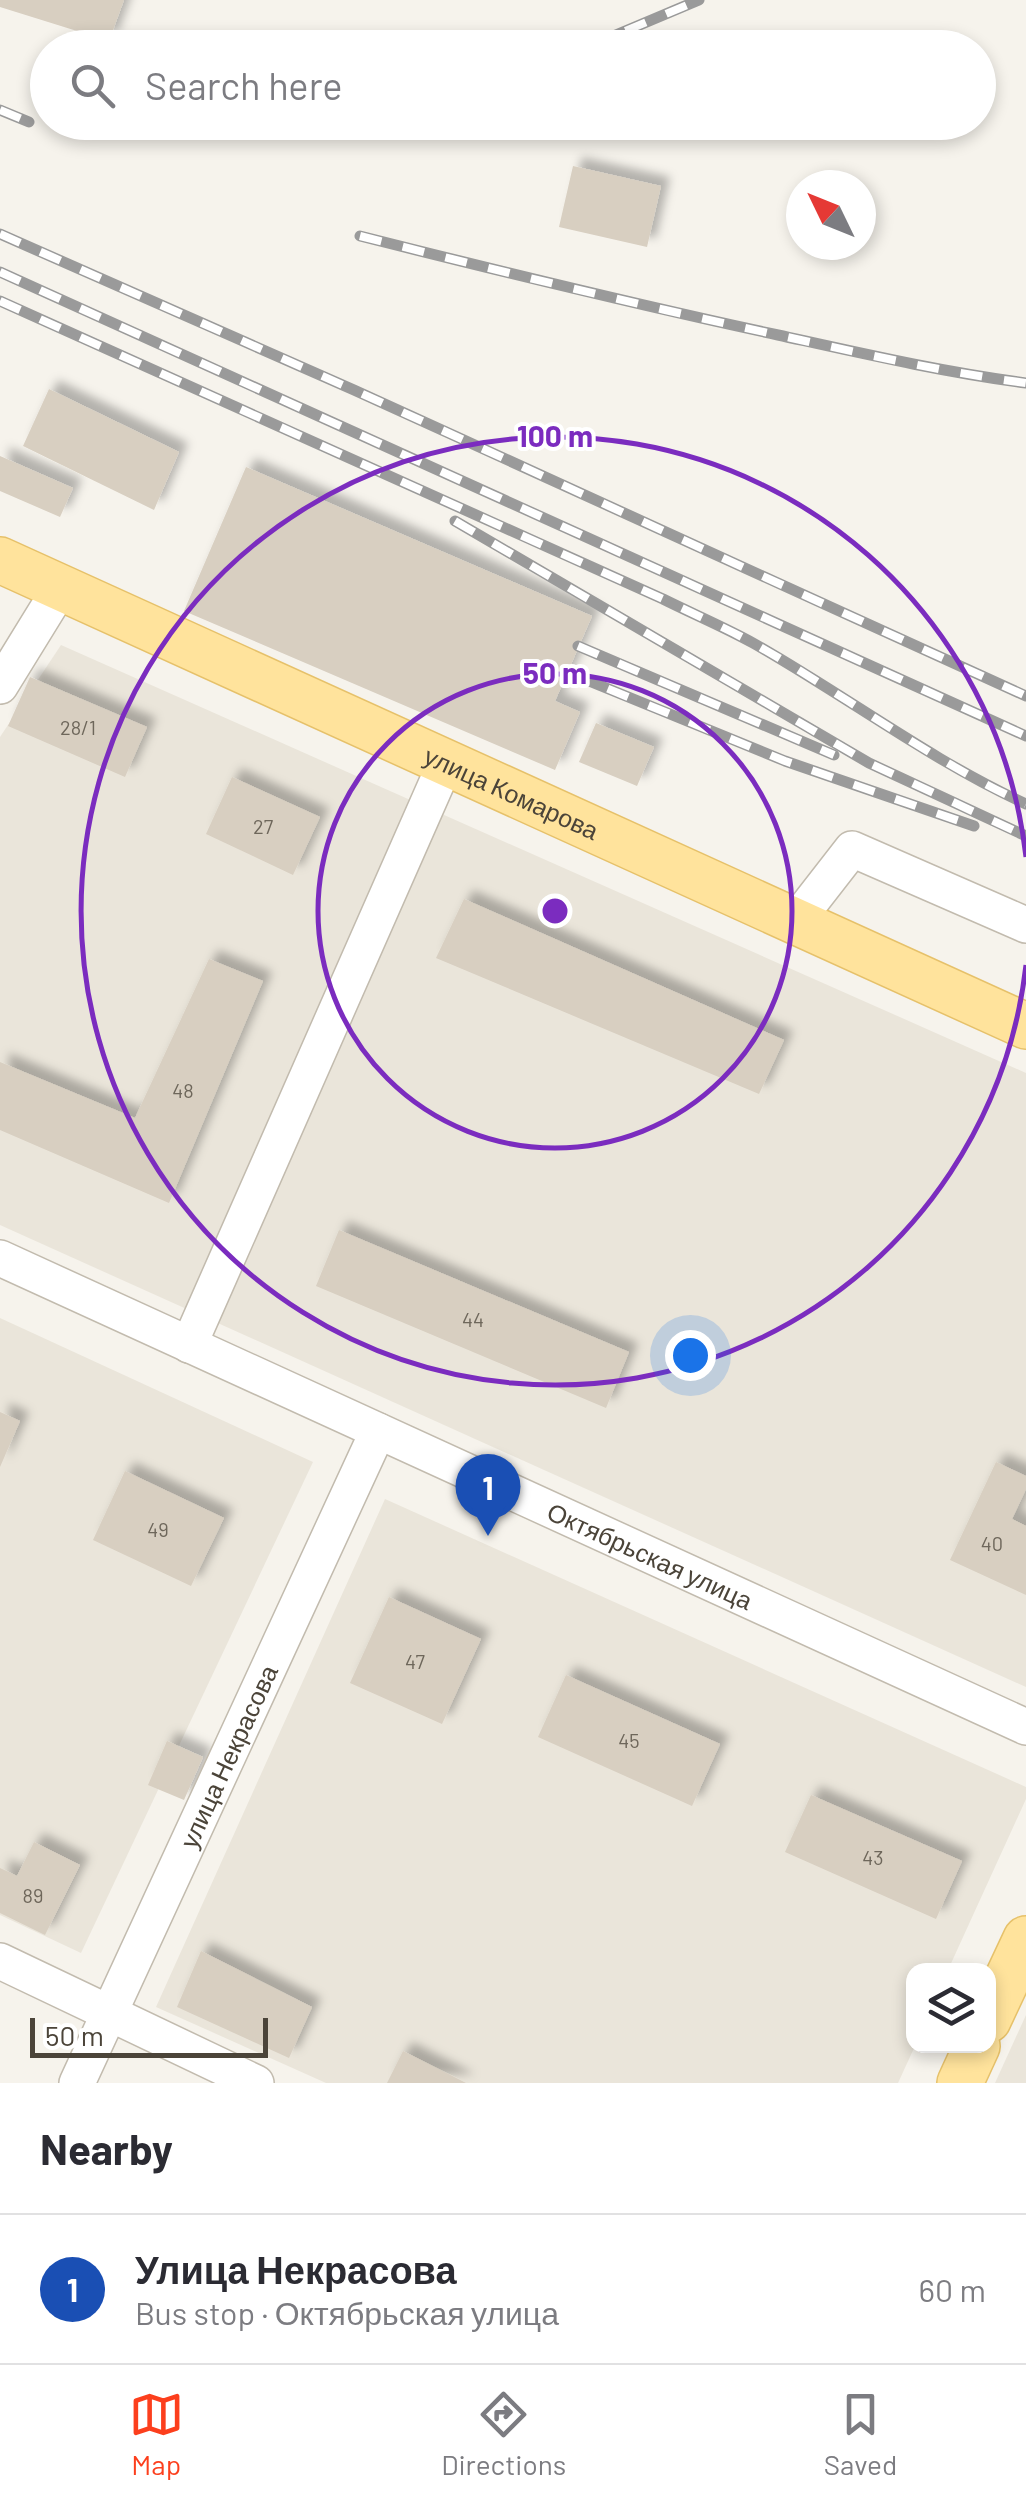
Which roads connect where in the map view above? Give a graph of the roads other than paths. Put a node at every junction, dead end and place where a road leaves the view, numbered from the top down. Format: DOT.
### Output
graph roads {
  1 [pos="0,560"];
  2 [pos="61,587"];
  3 [pos="0,686"];
  4 [pos="446,762"];
  5 [pos="796,921"];
  6 [pos="1026,925"];
  7 [pos="1026,1026"];
  8 [pos="0,1258"];
  9 [pos="190,1345"];
  10 [pos="378,1431"];
  11 [pos="1026,1727"];
  12 [pos="1026,1939"];
  13 [pos="0,1962"];
  14 [pos="996,2003"];
  15 [pos="109,2014"];
  16 [pos="974,2053"];
  17 [pos="76,2083"];
  18 [pos="256,2083"];
  19 [pos="960,2083"];
  1 -- 2 [label="main road, улица Комарова"];
  2 -- 3 [label="street"];
  2 -- 4 [label="main road, улица Комарова"];
  4 -- 5 [label="main road, улица Комарова"];
  4 -- 9 [label="street"];
  5 -- 6 [label="street"];
  5 -- 7 [label="main road, улица Комарова"];
  8 -- 9 [label="street, Октябрьская улица"];
  9 -- 10 [label="street, Октябрьская улица"];
  10 -- 11 [label="street, Октябрьская улица"];
  10 -- 15 [label="street, улица Некрасова"];
  12 -- 14 [label="main road"];
  13 -- 15 [label="street"];
  15 -- 17 [label="street, улица Некрасова"];
  15 -- 18 [label="street"];
  16 -- 19 [label="main road"];
}
